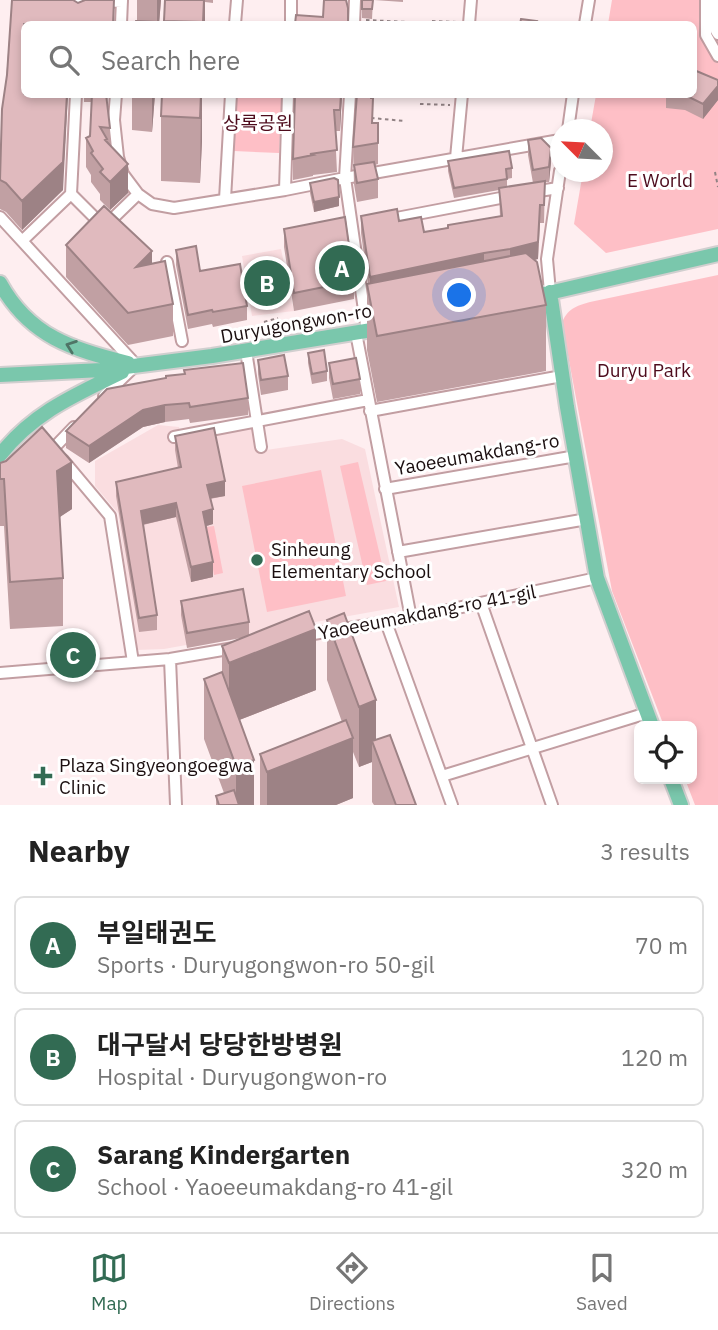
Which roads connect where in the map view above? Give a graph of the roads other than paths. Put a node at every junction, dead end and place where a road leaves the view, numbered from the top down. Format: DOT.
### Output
graph roads {
  1 [pos="80,0"];
  2 [pos="237,0"];
  3 [pos="291,0"];
  4 [pos="355,0"];
  5 [pos="471,0"];
  6 [pos="589,0"];
  7 [pos="706,0"];
  8 [pos="715,0"];
  9 [pos="122,1"];
  10 [pos="80,12"];
  11 [pos="121,21"];
  12 [pos="235,21"];
  13 [pos="290,21"];
  14 [pos="354,21"];
  15 [pos="469,21"];
  16 [pos="586,21"];
  17 [pos="718,34"];
  18 [pos="718,56"];
  19 [pos="76,98"];
  20 [pos="116,98"];
  21 [pos="231,98"];
  22 [pos="288,98"];
  23 [pos="350,98"];
  24 [pos="572,98"];
  25 [pos="462,100"];
  26 [pos="570,119"];
  27 [pos="550,142"];
  28 [pos="456,158"];
  29 [pos="345,178"];
  30 [pos="559,182"];
  31 [pos="558,188"];
  32 [pos="285,190"];
  33 [pos="71,194"];
  34 [pos="138,194"];
  35 [pos="225,199"];
  36 [pos="0,217"];
  37 [pos="379,222"];
  38 [pos="365,225"];
  39 [pos="104,227"];
  40 [pos="352,227"];
  41 [pos="95,236"];
  42 [pos="22,240"];
  43 [pos="718,254"];
  44 [pos="167,262"];
  45 [pos="0,283"];
  46 [pos="550,292"];
  47 [pos="516,300"];
  48 [pos="394,326"];
  49 [pos="361,332"];
  50 [pos="182,341"];
  51 [pos="246,351"];
  52 [pos="136,365"];
  53 [pos="0,375"];
  54 [pos="562,376"];
  55 [pos="99,401"];
  56 [pos="369,406"];
  57 [pos="81,420"];
  58 [pos="257,420"];
  59 [pos="174,437"];
  60 [pos="261,447"];
  61 [pos="53,449"];
  62 [pos="0,455"];
  63 [pos="576,456"];
  64 [pos="44,458"];
  65 [pos="385,489"];
  66 [pos="587,519"];
  67 [pos="398,552"];
  68 [pos="597,578"];
  69 [pos="481,603"];
  70 [pos="411,618"];
  71 [pos="386,622"];
  72 [pos="288,639"];
  73 [pos="249,646"];
  74 [pos="170,659"];
  75 [pos="133,662"];
  76 [pos="0,673"];
  77 [pos="649,720"];
  78 [pos="532,748"];
  79 [pos="442,776"];
  80 [pos="673,784"];
  81 [pos="176,805"];
  82 [pos="452,805"];
  83 [pos="552,805"];
  84 [pos="681,805"];
  1 -- 9 [label="street"];
  1 -- 10 [label="street"];
  2 -- 12 [label="street"];
  3 -- 13 [label="street"];
  4 -- 14 [label="street"];
  5 -- 15 [label="street"];
  6 -- 16 [label="street"];
  7 -- 18 [label="street"];
  8 -- 17 [label="street"];
  9 -- 11 [label="street"];
  19 -- 33 [label="street"];
  20 -- 34 [label="street"];
  21 -- 35 [label="street"];
  22 -- 32 [label="street"];
  23 -- 29 [label="street"];
  24 -- 26 [label="street"];
  25 -- 28 [label="street"];
  27 -- 28 [label="street"];
  28 -- 29 [label="street"];
  29 -- 32 [label="street"];
  29 -- 40 [label="street"];
  30 -- 31 [label="street, Yaoeeumakdang-ro"];
  31 -- 37 [label="street"];
  31 -- 46 [label="street, Yaoeeumakdang-ro"];
  32 -- 35 [label="street"];
  33 -- 39 [label="street"];
  33 -- 42 [label="street"];
  34 -- 35 [label="street"];
  34 -- 39 [label="street"];
  36 -- 42 [label="street"];
  38 -- 40 [label="street"];
  39 -- 41 [label="street"];
  40 -- 49 [label="street"];
  42 -- 52 [label="street"];
  43 -- 46 [label="main road"];
  44 -- 50 [label="street"];
  52 -- 45 [label="main road, one-way"];
  46 -- 47 [label="main road"];
  46 -- 54 [label="main road, Yaoeeumakdang-ro"];
  48 -- 49 [label="main road, Duryugongwon-ro"];
  49 -- 51 [label="main road, Duryugongwon-ro"];
  49 -- 56 [label="street"];
  51 -- 52 [label="main road, Duryugongwon-ro"];
  51 -- 58 [label="street"];
  52 -- 53 [label="main road, Duryugongwon-ro"];
  52 -- 55 [label="street"];
  52 -- 62 [label="main road"];
  54 -- 56 [label="street"];
  54 -- 63 [label="main road, Yaoeeumakdang-ro"];
  56 -- 58 [label="street"];
  56 -- 65 [label="street"];
  57 -- 61 [label="street"];
  58 -- 59 [label="street"];
  58 -- 60 [label="street"];
  61 -- 64 [label="street"];
  61 -- 75 [label="street"];
  63 -- 65 [label="street, Yaoeeumakdang-ro"];
  63 -- 66 [label="main road, Yaoeeumakdang-ro"];
  65 -- 67 [label="street"];
  66 -- 67 [label="street"];
  66 -- 68 [label="main road, Yaoeeumakdang-ro"];
  67 -- 70 [label="street"];
  68 -- 69 [label="street, Yaoeeumakdang-ro 41-gil"];
  68 -- 77 [label="main road, Yaoeeumakdang-ro"];
  69 -- 70 [label="street, Yaoeeumakdang-ro 41-gil"];
  69 -- 78 [label="street"];
  70 -- 71 [label="street, Yaoeeumakdang-ro 41-gil"];
  71 -- 72 [label="street, Yaoeeumakdang-ro 41-gil"];
  71 -- 79 [label="street"];
  73 -- 74 [label="street"];
  74 -- 75 [label="street"];
  74 -- 81 [label="street"];
  75 -- 76 [label="street"];
  77 -- 78 [label="street, Yaoeeumakdang-ro"];
  78 -- 79 [label="street, Yaoeeumakdang-ro"];
  78 -- 83 [label="street"];
  79 -- 82 [label="street"];
  80 -- 84 [label="main road"];
}
